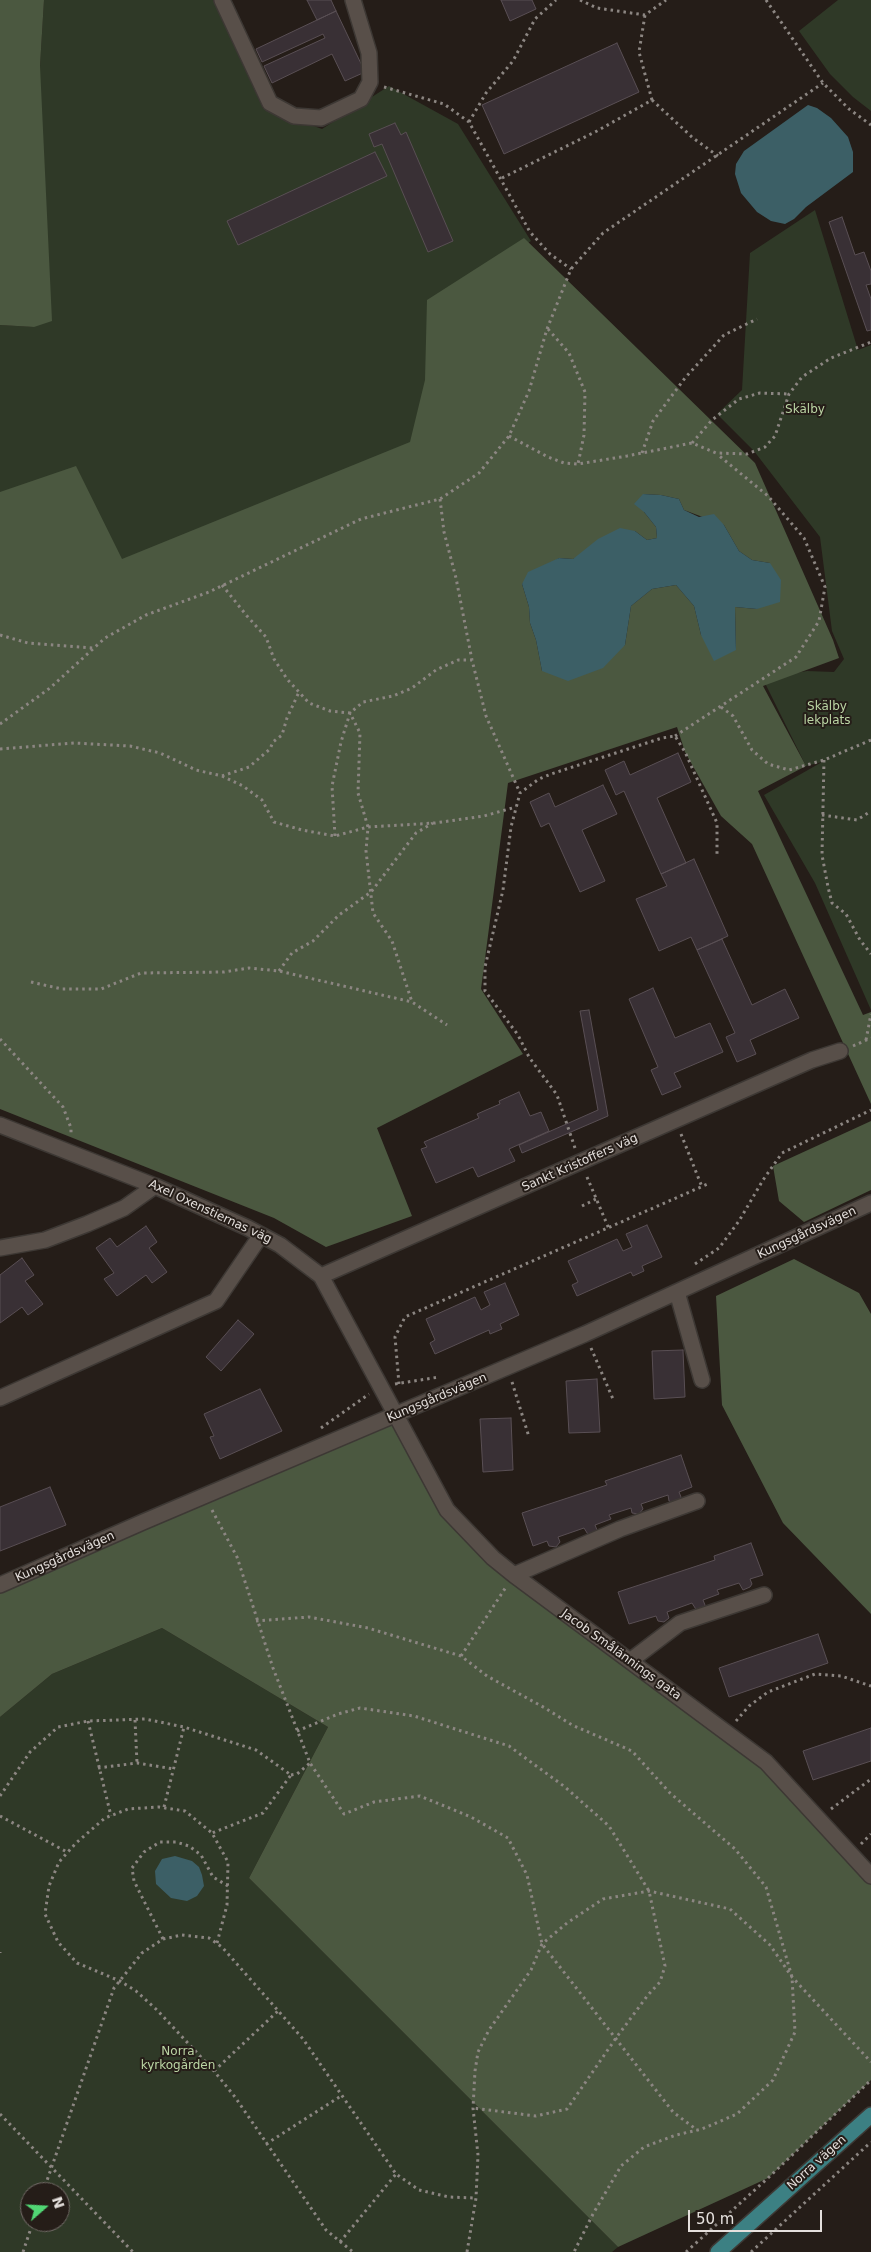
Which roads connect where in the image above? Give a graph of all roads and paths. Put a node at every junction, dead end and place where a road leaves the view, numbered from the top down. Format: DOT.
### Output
graph roads {
  1 [pos="222,0"];
  2 [pos="353,0"];
  3 [pos="556,0"];
  4 [pos="580,0"];
  5 [pos="666,0"];
  6 [pos="766,0"];
  7 [pos="645,16"];
  8 [pos="370,82"];
  9 [pos="824,83"];
  10 [pos="652,100"];
  11 [pos="469,122"];
  12 [pos="871,125"];
  13 [pos="718,156"];
  14 [pos="502,178"];
  15 [pos="571,269"];
  16 [pos="757,319"];
  17 [pos="547,329"];
  18 [pos="871,342"];
  19 [pos="789,394"];
  20 [pos="509,436"];
  21 [pos="692,443"];
  22 [pos="716,453"];
  23 [pos="641,454"];
  24 [pos="578,464"];
  25 [pos="440,499"];
  26 [pos="222,586"];
  27 [pos="0,635"];
  28 [pos="93,648"];
  29 [pos="472,660"];
  30 [pos="299,692"];
  31 [pos="721,707"];
  32 [pos="350,713"];
  33 [pos="0,724"];
  34 [pos="675,736"];
  35 [pos="871,740"];
  36 [pos="0,749"];
  37 [pos="824,760"];
  38 [pos="222,776"];
  39 [pos="520,793"];
  40 [pos="516,807"];
  41 [pos="871,811"];
  42 [pos="822,815"];
  43 [pos="435,823"];
  44 [pos="368,827"];
  45 [pos="335,836"];
  46 [pos="717,855"];
  47 [pos="371,892"];
  48 [pos="871,954"];
  49 [pos="279,971"];
  50 [pos="31,982"];
  51 [pos="412,1002"];
  52 [pos="871,1014"];
  53 [pos="447,1025"];
  54 [pos="0,1039"];
  55 [pos="866,1040"];
  56 [pos="840,1051"];
  57 [pos="871,1110"];
  58 [pos="675,1121"];
  59 [pos="0,1125"];
  60 [pos="69,1154"];
  61 [pos="580,1162"];
  62 [pos="710,1184"];
  63 [pos="155,1186"];
  64 [pos="702,1187"];
  65 [pos="596,1199"];
  66 [pos="871,1203"];
  67 [pos="582,1206"];
  68 [pos="609,1229"];
  69 [pos="261,1235"];
  70 [pos="0,1248"];
  71 [pos="688,1269"];
  72 [pos="321,1276"];
  73 [pos="677,1292"];
  74 [pos="585,1334"];
  75 [pos="508,1367"];
  76 [pos="446,1376"];
  77 [pos="702,1380"];
  78 [pos="399,1384"];
  79 [pos="381,1388"];
  80 [pos="0,1398"];
  81 [pos="614,1398"];
  82 [pos="395,1416"];
  83 [pos="317,1431"];
  84 [pos="529,1437"];
  85 [pos="206,1496"];
  86 [pos="696,1501"];
  87 [pos="514,1575"];
  88 [pos="0,1585"];
  89 [pos="764,1595"];
  90 [pos="256,1621"];
  91 [pos="461,1656"];
  92 [pos="630,1661"];
  93 [pos="871,1686"];
  94 [pos="135,1720"];
  95 [pos="88,1721"];
  96 [pos="184,1727"];
  97 [pos="297,1731"];
  98 [pos="726,1732"];
  99 [pos="137,1763"];
  100 [pos="310,1763"];
  101 [pos="98,1768"];
  102 [pos="174,1769"];
  103 [pos="291,1775"];
  104 [pos="871,1779"];
  105 [pos="0,1796"];
  106 [pos="164,1807"];
  107 [pos="0,1816"];
  108 [pos="111,1816"];
  109 [pos="819,1818"];
  110 [pos="212,1833"];
  111 [pos="67,1852"];
  112 [pos="871,1876"];
  113 [pos="228,1886"];
  114 [pos="649,1891"];
  115 [pos="163,1939"];
  116 [pos="217,1943"];
  117 [pos="542,1944"];
  118 [pos="792,1977"];
  119 [pos="120,1981"];
  120 [pos="278,2011"];
  121 [pos="616,2038"];
  122 [pos="871,2062"];
  123 [pos="214,2071"];
  124 [pos="871,2080"];
  125 [pos="341,2096"];
  126 [pos="474,2108"];
  127 [pos="0,2114"];
  128 [pos="871,2115"];
  129 [pos="697,2130"];
  130 [pos="871,2142"];
  131 [pos="265,2144"];
  132 [pos="51,2168"];
  133 [pos="396,2174"];
  134 [pos="46,2182"];
  135 [pos="476,2198"];
  136 [pos="30,2232"];
  137 [pos="340,2242"];
  138 [pos="23,2252"];
  139 [pos="133,2252"];
  140 [pos="353,2252"];
  141 [pos="467,2252"];
  142 [pos="574,2252"];
  143 [pos="686,2252"];
  144 [pos="718,2252"];
  145 [pos="751,2252"];
  1 -- 8 [label="street"];
  2 -- 8 [label="street"];
  3 -- 11 [label="path"];
  4 -- 7 [label="path"];
  5 -- 7 [label="path"];
  6 -- 9 [label="path"];
  7 -- 10 [label="path"];
  8 -- 11 [label="path"];
  9 -- 12 [label="path"];
  9 -- 13 [label="path"];
  10 -- 13 [label="path"];
  10 -- 14 [label="path"];
  11 -- 14 [label="path"];
  13 -- 15 [label="path"];
  14 -- 15 [label="path"];
  15 -- 17 [label="path"];
  16 -- 23 [label="path"];
  17 -- 20 [label="path"];
  17 -- 24 [label="path"];
  18 -- 19 [label="path"];
  19 -- 21 [label="path"];
  19 -- 22 [label="path"];
  20 -- 24 [label="path"];
  20 -- 25 [label="path"];
  21 -- 22 [label="path"];
  21 -- 23 [label="path"];
  22 -- 31 [label="path"];
  23 -- 24 [label="path"];
  25 -- 26 [label="path"];
  25 -- 29 [label="path"];
  26 -- 28 [label="path"];
  26 -- 30 [label="path"];
  27 -- 28 [label="path"];
  28 -- 33 [label="path"];
  29 -- 32 [label="path"];
  29 -- 39 [label="path"];
  30 -- 32 [label="path"];
  30 -- 38 [label="path"];
  31 -- 34 [label="path"];
  31 -- 37 [label="path"];
  32 -- 44 [label="path"];
  32 -- 45 [label="path"];
  34 -- 39 [label="path"];
  34 -- 46 [label="path"];
  35 -- 37 [label="path"];
  36 -- 38 [label="path"];
  37 -- 42 [label="path"];
  38 -- 45 [label="path"];
  39 -- 40 [label="path"];
  40 -- 43 [label="path"];
  40 -- 61 [label="path"];
  41 -- 42 [label="path"];
  42 -- 48 [label="path"];
  43 -- 44 [label="path"];
  43 -- 47 [label="path"];
  44 -- 45 [label="path"];
  44 -- 47 [label="path"];
  47 -- 49 [label="path"];
  47 -- 51 [label="path"];
  49 -- 50 [label="path"];
  49 -- 51 [label="path"];
  51 -- 53 [label="path"];
  52 -- 55 [label="path"];
  54 -- 60 [label="path"];
  56 -- 58 [label="street, Sankt Kristoffers väg"];
  57 -- 71 [label="path"];
  58 -- 61 [label="street, Sankt Kristoffers väg"];
  58 -- 64 [label="path"];
  59 -- 60 [label="street, Axel Oxenstiernas väg"];
  60 -- 63 [label="street, Axel Oxenstiernas väg"];
  61 -- 65 [label="path"];
  61 -- 72 [label="street, Sankt Kristoffers väg"];
  62 -- 64 [label="path"];
  63 -- 69 [label="street, Axel Oxenstiernas väg"];
  63 -- 70 [label="street"];
  64 -- 68 [label="path"];
  65 -- 67 [label="path"];
  65 -- 68 [label="path"];
  66 -- 73 [label="street, Kungsgårdsvägen"];
  68 -- 78 [label="path"];
  69 -- 72 [label="street, Axel Oxenstiernas väg"];
  69 -- 80 [label="street"];
  72 -- 79 [label="street, Axel Oxenstiernas väg"];
  73 -- 74 [label="street, Kungsgårdsvägen"];
  73 -- 77 [label="street"];
  74 -- 75 [label="street, Kungsgårdsvägen"];
  74 -- 81 [label="path"];
  75 -- 82 [label="street, Kungsgårdsvägen"];
  75 -- 84 [label="path"];
  76 -- 78 [label="path"];
  78 -- 79 [label="path"];
  79 -- 82 [label="street, Axel Oxenstiernas väg"];
  79 -- 83 [label="path"];
  82 -- 85 [label="street, Kungsgårdsvägen"];
  82 -- 87 [label="street, Jacob Smålännings gata"];
  85 -- 88 [label="street, Kungsgårdsvägen"];
  85 -- 90 [label="path"];
  86 -- 87 [label="street"];
  87 -- 91 [label="path"];
  87 -- 92 [label="street, Jacob Smålännings gata"];
  89 -- 92 [label="street"];
  90 -- 91 [label="path"];
  90 -- 97 [label="path"];
  91 -- 118 [label="path"];
  92 -- 98 [label="street, Jacob Smålännings gata"];
  93 -- 98 [label="path"];
  94 -- 95 [label="path"];
  94 -- 96 [label="path"];
  94 -- 99 [label="path"];
  95 -- 101 [label="path"];
  95 -- 105 [label="path"];
  96 -- 102 [label="path"];
  96 -- 103 [label="path"];
  97 -- 100 [label="path"];
  97 -- 114 [label="path"];
  98 -- 109 [label="street, Jacob Smålännings gata"];
  99 -- 101 [label="path"];
  99 -- 102 [label="path"];
  100 -- 103 [label="path"];
  100 -- 117 [label="path"];
  101 -- 108 [label="path"];
  102 -- 106 [label="path"];
  103 -- 110 [label="path"];
  104 -- 109 [label="path"];
  106 -- 108 [label="path"];
  106 -- 110 [label="path"];
  107 -- 111 [label="path"];
  108 -- 111 [label="path"];
  109 -- 112 [label="street, Jacob Smålännings gata"];
  110 -- 113 [label="path"];
  111 -- 119 [label="path"];
  113 -- 115 [label="path"];
  113 -- 116 [label="path"];
  114 -- 117 [label="path"];
  114 -- 118 [label="path"];
  114 -- 121 [label="path"];
  115 -- 116 [label="path"];
  115 -- 119 [label="path"];
  116 -- 120 [label="path"];
  117 -- 121 [label="path"];
  117 -- 126 [label="path"];
  118 -- 122 [label="path"];
  118 -- 129 [label="path"];
  119 -- 123 [label="path"];
  119 -- 132 [label="path"];
  120 -- 123 [label="path"];
  120 -- 125 [label="path"];
  121 -- 126 [label="path"];
  121 -- 129 [label="path"];
  123 -- 131 [label="path"];
  124 -- 143 [label="path"];
  125 -- 131 [label="path"];
  125 -- 133 [label="path"];
  126 -- 135 [label="path"];
  127 -- 132 [label="path"];
  128 -- 144 [label="main road, Norra vägen"];
  129 -- 142 [label="path"];
  130 -- 145 [label="path"];
  131 -- 137 [label="path"];
  132 -- 134 [label="path"];
  132 -- 139 [label="path"];
  133 -- 135 [label="path"];
  133 -- 137 [label="path"];
  135 -- 141 [label="path"];
  136 -- 138 [label="path"];
  137 -- 140 [label="path"];
}
